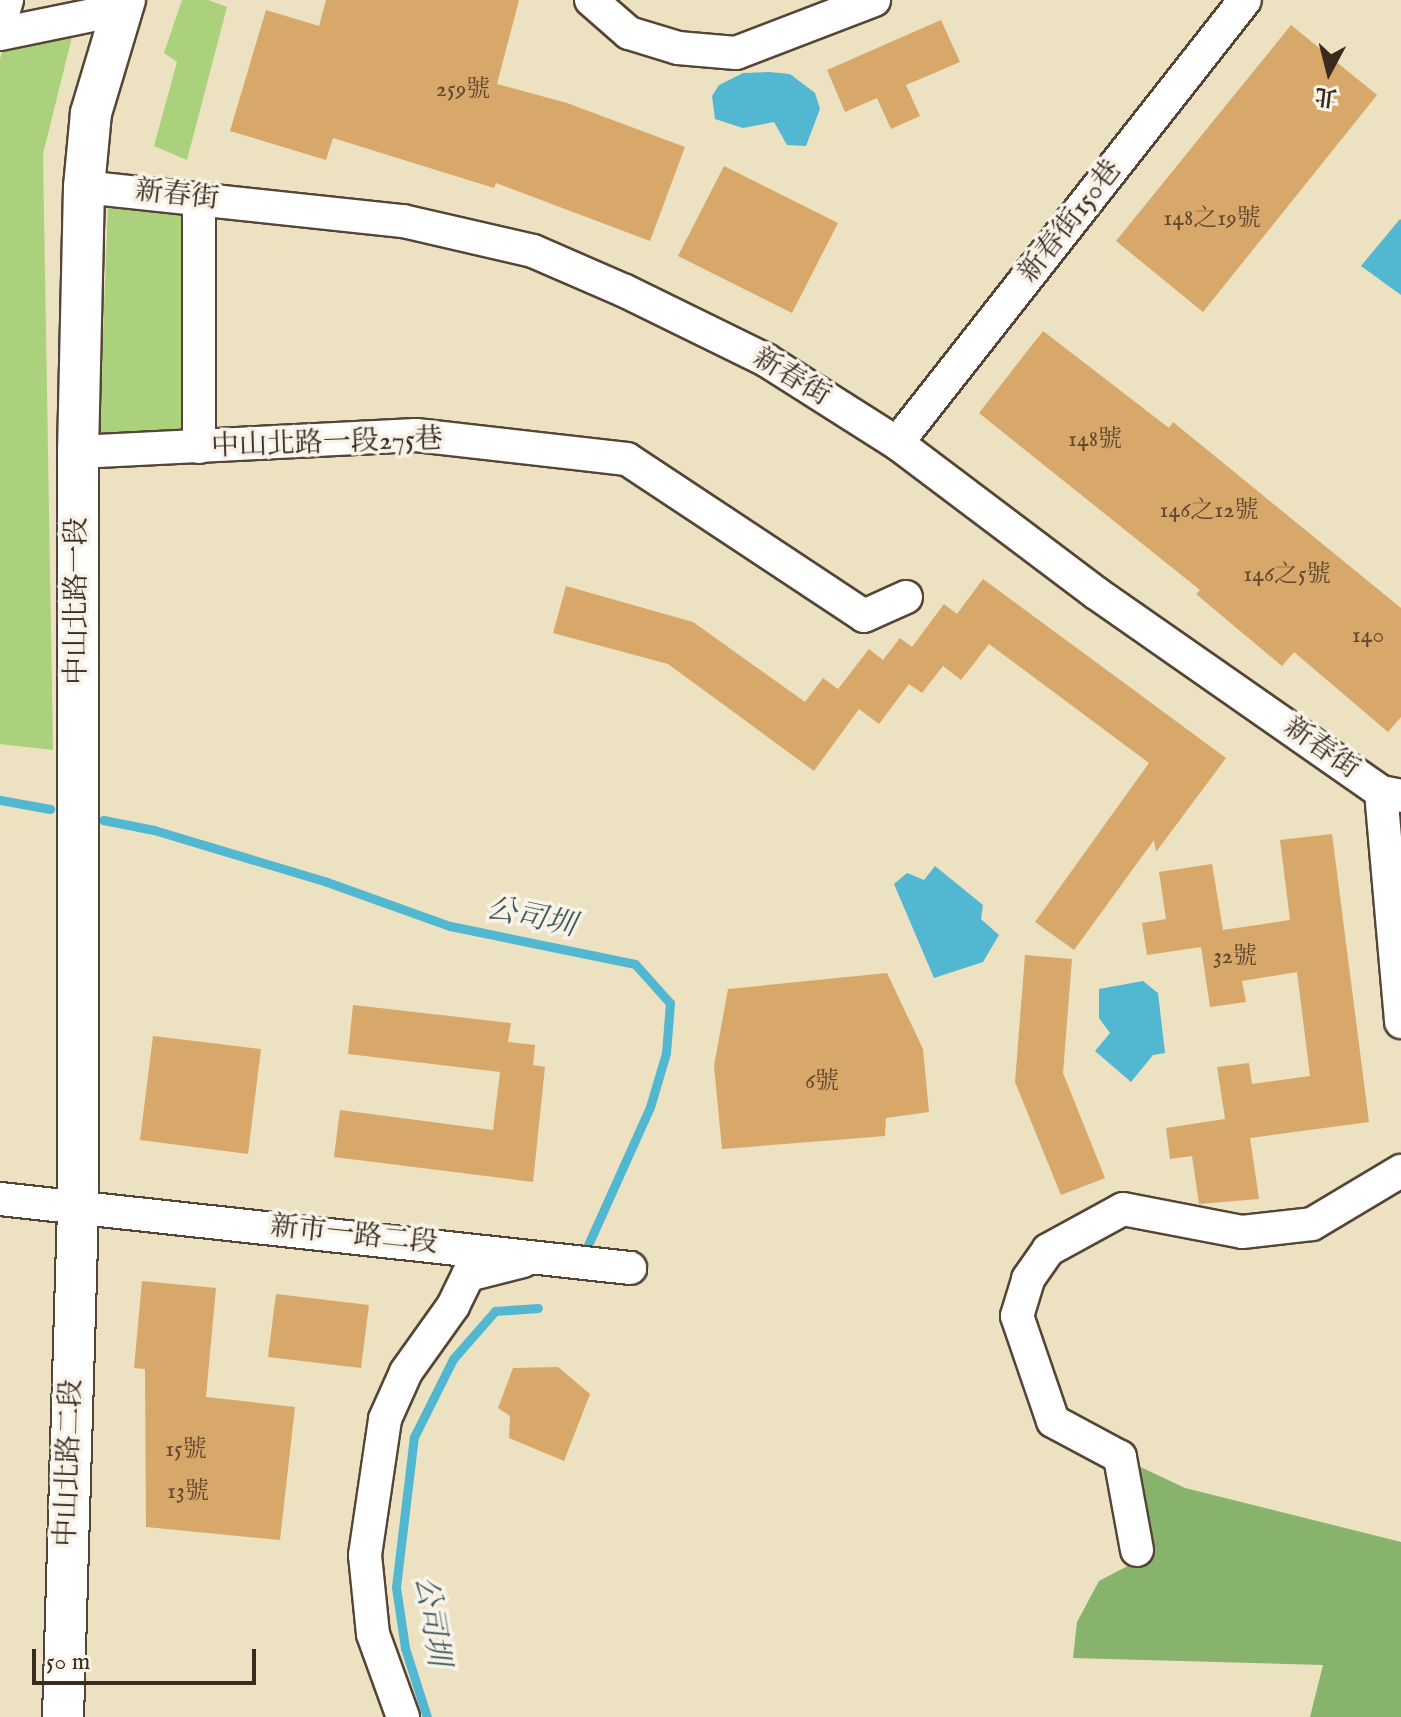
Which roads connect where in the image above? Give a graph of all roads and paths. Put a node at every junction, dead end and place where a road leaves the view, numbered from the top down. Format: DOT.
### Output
graph roads {
  1 [pos="7,0"];
  2 [pos="591,0"];
  3 [pos="874,0"];
  4 [pos="1245,0"];
  5 [pos="124,4"];
  6 [pos="0,23"];
  7 [pos="0,34"];
  8 [pos="84,187"];
  9 [pos="199,199"];
  10 [pos="897,443"];
  11 [pos="199,447"];
  12 [pos="78,452"];
  13 [pos="906,597"];
  14 [pos="1391,794"];
  15 [pos="1401,1022"];
  16 [pos="1401,1171"];
  17 [pos="0,1199"];
  18 [pos="78,1208"];
  19 [pos="539,1257"];
  20 [pos="630,1268"];
  21 [pos="1137,1550"];
  22 [pos="63,1717"];
  23 [pos="403,1717"];
  1 -- 6 [label="street"];
  2 -- 3 [label="street"];
  4 -- 10 [label="street, 新春街150巷"];
  5 -- 7 [label="street"];
  5 -- 8 [label="street, 中山北路一段"];
  8 -- 9 [label="street, 新春街"];
  8 -- 12 [label="street, 中山北路一段"];
  9 -- 10 [label="street, 新春街"];
  9 -- 11 [label="street"];
  10 -- 14 [label="street, 新春街"];
  11 -- 12 [label="street, 中山北路一段275巷"];
  11 -- 13 [label="street, 中山北路一段275巷"];
  12 -- 18 [label="street, 中山北路一段"];
  14 -- 15 [label="street"];
  16 -- 21 [label="street"];
  17 -- 18 [label="street, 新市一路二段"];
  18 -- 19 [label="street, 新市一路二段"];
  18 -- 22 [label="street, 中山北路二段"];
  19 -- 20 [label="street, 新市一路二段"];
  19 -- 23 [label="street"];
}
